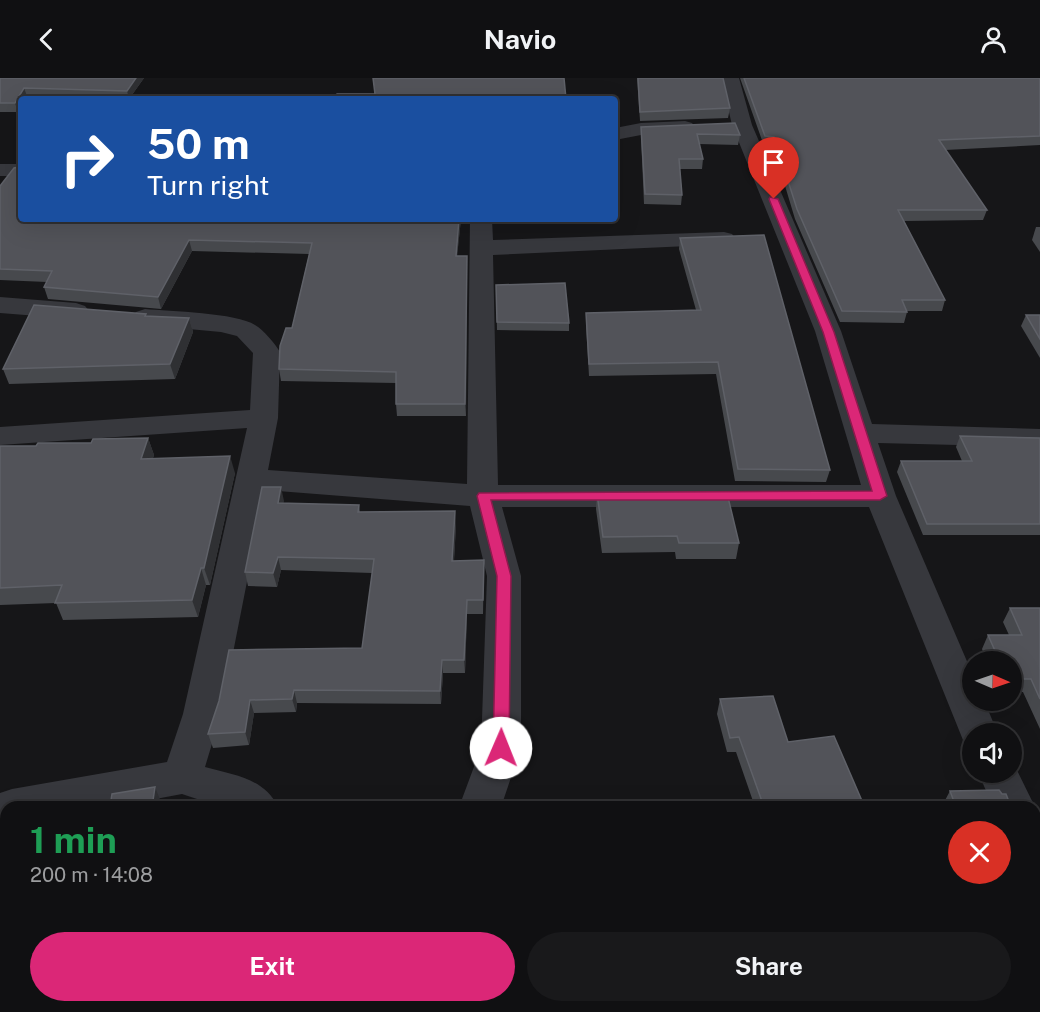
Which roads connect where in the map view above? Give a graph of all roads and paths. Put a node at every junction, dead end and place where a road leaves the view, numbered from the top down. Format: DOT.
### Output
graph roads {
  1 [pos="730,78"];
  2 [pos="699,126"];
  3 [pos="618,133"];
  4 [pos="0,170"];
  5 [pos="18,170"];
  6 [pos="481,234"];
  7 [pos="742,238"];
  8 [pos="0,305"];
  9 [pos="264,418"];
  10 [pos="861,433"];
  11 [pos="0,436"];
  12 [pos="1040,438"];
  13 [pos="251,478"];
  14 [pos="483,496"];
  15 [pos="880,496"];
  16 [pos="974,723"];
  17 [pos="182,777"];
  18 [pos="1003,783"];
  19 [pos="46,801"];
  20 [pos="249,801"];
  21 [pos="482,801"];
  22 [pos="1011,801"];
  1 -- 10 [label="street"];
  2 -- 3 [label="street"];
  4 -- 5 [label="street"];
  6 -- 7 [label="street"];
  6 -- 14 [label="street"];
  8 -- 9 [label="street"];
  9 -- 11 [label="street"];
  9 -- 13 [label="street"];
  10 -- 12 [label="street"];
  10 -- 15 [label="street"];
  13 -- 14 [label="street"];
  13 -- 17 [label="street"];
  14 -- 15 [label="street"];
  14 -- 21 [label="street"];
  15 -- 16 [label="street"];
  17 -- 19 [label="street"];
  17 -- 20 [label="street"];
  18 -- 22 [label="street"];
}
